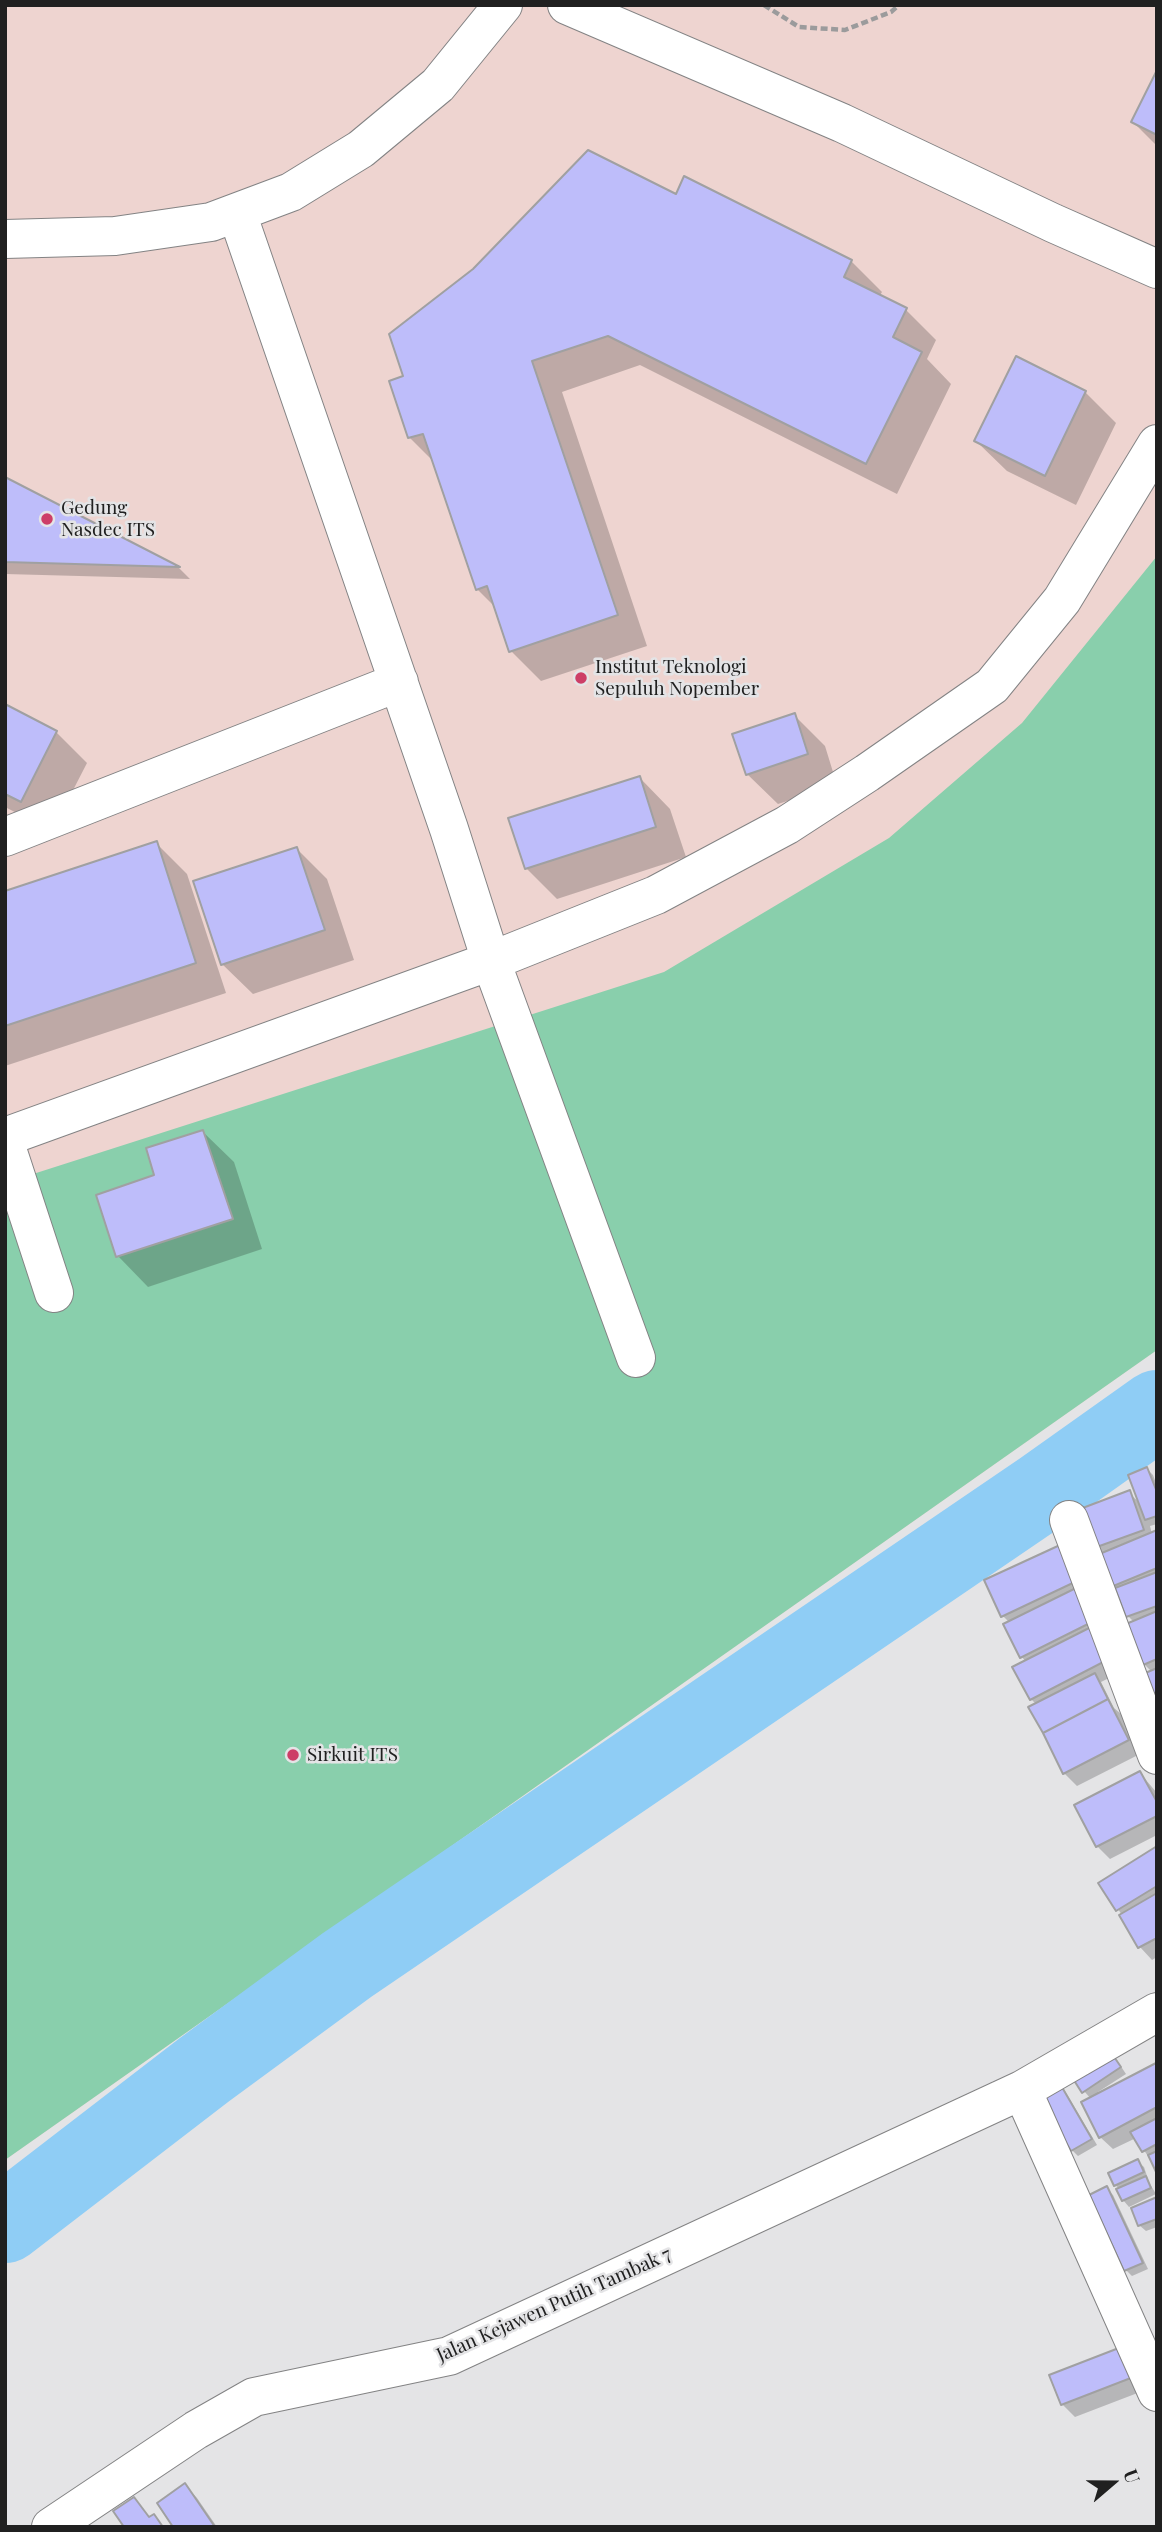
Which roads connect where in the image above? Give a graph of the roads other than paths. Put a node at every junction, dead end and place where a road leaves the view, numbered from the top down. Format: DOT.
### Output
graph roads {
  1 [pos="503,5"];
  2 [pos="567,5"];
  3 [pos="237,213"];
  4 [pos="5,239"];
  5 [pos="1157,269"];
  6 [pos="1157,444"];
  7 [pos="399,682"];
  8 [pos="5,836"];
  9 [pos="491,961"];
  10 [pos="5,1137"];
  11 [pos="5,1143"];
  12 [pos="54,1293"];
  13 [pos="636,1358"];
  14 [pos="1069,1520"];
  15 [pos="1157,1755"];
  16 [pos="1157,2012"];
  17 [pos="1022,2090"];
  18 [pos="1157,2392"];
  19 [pos="51,2527"];
  1 -- 3 [label="street"];
  2 -- 5 [label="street"];
  3 -- 4 [label="street"];
  3 -- 7 [label="street"];
  6 -- 9 [label="street"];
  7 -- 8 [label="street"];
  7 -- 9 [label="street"];
  9 -- 10 [label="street"];
  9 -- 13 [label="street"];
  11 -- 12 [label="street"];
  14 -- 15 [label="street"];
  16 -- 17 [label="street, Jalan Kejawen Putih Tambak 7"];
  17 -- 18 [label="street"];
  17 -- 19 [label="street, Jalan Kejawen Putih Tambak 7"];
}
